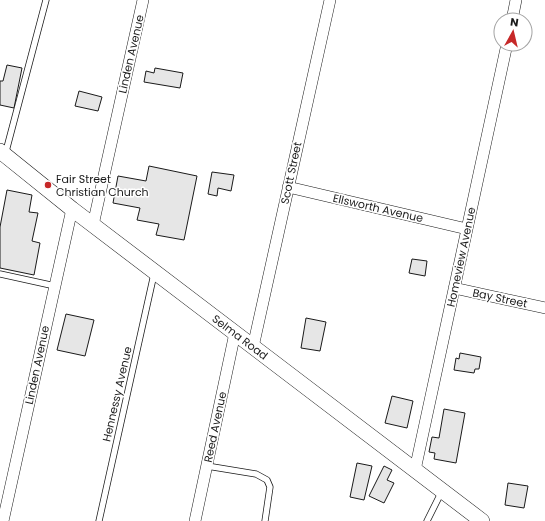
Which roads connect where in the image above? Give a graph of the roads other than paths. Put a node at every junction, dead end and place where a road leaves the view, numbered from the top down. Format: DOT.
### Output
graph roads {
  1 [pos="46,0"];
  2 [pos="143,0"];
  3 [pos="330,0"];
  4 [pos="516,0"];
  5 [pos="514,12"];
  6 [pos="505,52"];
  7 [pos="3,153"];
  8 [pos="288,188"];
  9 [pos="72,209"];
  10 [pos="93,225"];
  11 [pos="467,229"];
  12 [pos="155,272"];
  13 [pos="0,274"];
  14 [pos="55,286"];
  15 [pos="454,288"];
  16 [pos="545,308"];
  17 [pos="235,333"];
  18 [pos="253,347"];
  19 [pos="207,466"];
  20 [pos="415,470"];
  21 [pos="442,490"];
  22 [pos="3,521"];
  23 [pos="99,521"];
  24 [pos="195,521"];
  25 [pos="265,521"];
  26 [pos="427,521"];
  27 [pos="482,521"];
  1 -- 7 [label="lane"];
  2 -- 10 [label="street, Linden Avenue"];
  3 -- 8 [label="street, Scott Street"];
  4 -- 5 [label="street"];
  6 -- 11 [label="street, Homeview Avenue"];
  7 -- 9 [label="street, Selma Road"];
  8 -- 11 [label="street, Ellsworth Avenue"];
  8 -- 18 [label="street, Scott Street"];
  9 -- 10 [label="street, Selma Road"];
  9 -- 14 [label="street, Linden Avenue"];
  10 -- 12 [label="street, Selma Road"];
  11 -- 15 [label="street, Homeview Avenue"];
  12 -- 17 [label="street, Selma Road"];
  12 -- 23 [label="lane, Hennessy Avenue"];
  13 -- 14 [label="lane"];
  14 -- 22 [label="street, Linden Avenue"];
  15 -- 16 [label="street, Bay Street"];
  15 -- 20 [label="street, Homeview Avenue"];
  17 -- 18 [label="street, Selma Road"];
  17 -- 19 [label="street, Reed Avenue"];
  18 -- 20 [label="street, Selma Road"];
  19 -- 24 [label="street, Reed Avenue"];
  19 -- 25 [label="lane"];
  20 -- 21 [label="street, Selma Road"];
  21 -- 26 [label="lane"];
  21 -- 27 [label="street, Selma Road"];
}
